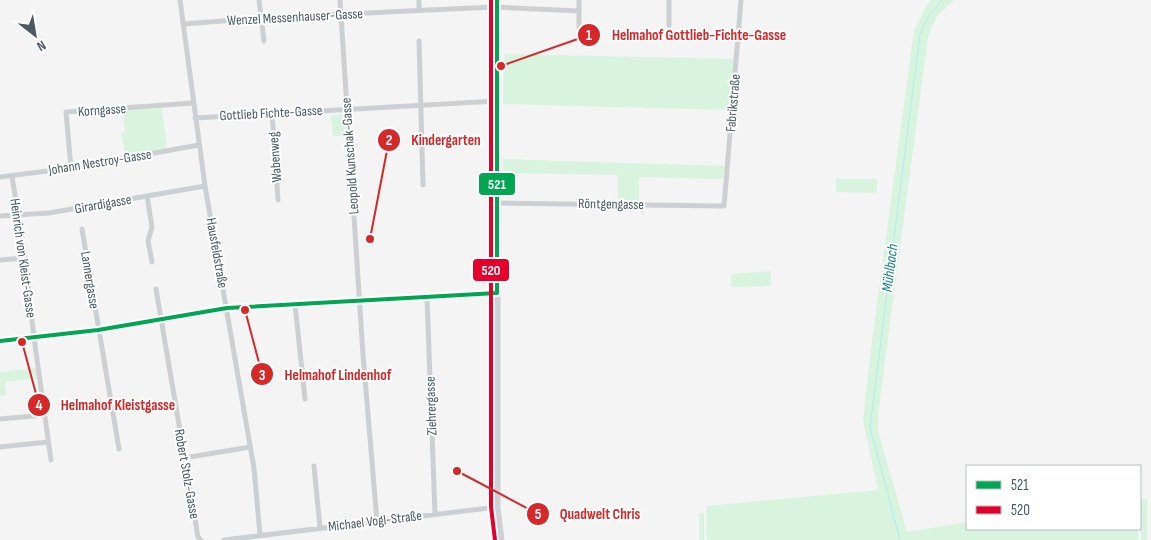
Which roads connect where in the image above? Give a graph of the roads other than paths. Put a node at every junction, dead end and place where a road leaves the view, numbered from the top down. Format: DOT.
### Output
graph roads {
  1 [pos="180,0"];
  2 [pos="259,0"];
  3 [pos="340,0"];
  4 [pos="419,0"];
  5 [pos="580,0"];
  6 [pos="669,0"];
  7 [pos="742,0"];
  8 [pos="498,4"];
  9 [pos="419,10"];
  10 [pos="579,11"];
  11 [pos="341,15"];
  12 [pos="261,18"];
  13 [pos="183,24"];
  14 [pos="670,25"];
  15 [pos="579,26"];
  16 [pos="264,41"];
  17 [pos="419,41"];
  18 [pos="497,101"];
  19 [pos="193,103"];
  20 [pos="423,105"];
  21 [pos="347,109"];
  22 [pos="272,113"];
  23 [pos="195,118"];
  24 [pos="199,146"];
  25 [pos="71,168"];
  26 [pos="12,176"];
  27 [pos="0,177"];
  28 [pos="424,185"];
  29 [pos="205,186"];
  30 [pos="147,196"];
  31 [pos="278,200"];
  32 [pos="498,203"];
  33 [pos="724,206"];
  34 [pos="18,215"];
  35 [pos="0,216"];
  36 [pos="82,229"];
  37 [pos="25,258"];
  38 [pos="0,260"];
  39 [pos="152,262"];
  40 [pos="156,289"];
  41 [pos="497,294"];
  42 [pos="427,298"];
  43 [pos="360,300"];
  44 [pos="295,304"];
  45 [pos="227,308"];
  46 [pos="161,319"];
  47 [pos="98,330"];
  48 [pos="34,338"];
  49 [pos="0,341"];
  50 [pos="305,399"];
  51 [pos="45,415"];
  52 [pos="0,418"];
  53 [pos="48,442"];
  54 [pos="0,447"];
  55 [pos="250,448"];
  56 [pos="119,449"];
  57 [pos="184,458"];
  58 [pos="51,460"];
  59 [pos="314,466"];
  60 [pos="497,507"];
  61 [pos="435,514"];
  62 [pos="377,522"];
  63 [pos="320,528"];
  64 [pos="260,535"];
  65 [pos="201,540"];
  66 [pos="224,540"];
  67 [pos="502,540"];
  1 -- 13 [label="street, Hausfeldstraße"];
  2 -- 12 [label="street"];
  3 -- 11 [label="street, Leopold Kunschak-Gasse"];
  4 -- 9 [label="street"];
  5 -- 10 [label="street"];
  6 -- 14 [label="street"];
  7 -- 33 [label="street, Fabrikstraße"];
  8 -- 9 [label="street, Wenzel Messenhauser-Gasse"];
  8 -- 10 [label="street, Wenzel Messenhauser-Gasse"];
  8 -- 18 [label="main road"];
  9 -- 11 [label="street, Wenzel Messenhauser-Gasse"];
  10 -- 15 [label="street"];
  11 -- 12 [label="street, Wenzel Messenhauser-Gasse"];
  11 -- 21 [label="street, Leopold Kunschak-Gasse"];
  12 -- 13 [label="street, Wenzel Messenhauser-Gasse"];
  12 -- 16 [label="street"];
  13 -- 19 [label="street, Hausfeldstraße"];
  17 -- 20 [label="street"];
  18 -- 20 [label="street, Gottlieb Fichte-Gasse"];
  18 -- 32 [label="main road"];
  19 -- 23 [label="street, Hausfeldstraße"];
  19 -- 25 [label="street, Korngasse"];
  20 -- 21 [label="street, Gottlieb Fichte-Gasse"];
  20 -- 28 [label="street"];
  21 -- 22 [label="street, Gottlieb Fichte-Gasse"];
  21 -- 43 [label="street, Leopold Kunschak-Gasse"];
  22 -- 23 [label="street, Gottlieb Fichte-Gasse"];
  22 -- 31 [label="street, Wabenweg"];
  23 -- 24 [label="street, Hausfeldstraße"];
  24 -- 25 [label="street, Johann Nestroy-Gasse"];
  24 -- 29 [label="street, Hausfeldstraße"];
  25 -- 26 [label="street, Johann Nestroy-Gasse"];
  26 -- 27 [label="street, Johann Nestroy-Gasse"];
  26 -- 34 [label="street, Heinrich von Kleist-Gasse"];
  29 -- 30 [label="street, Girardigasse"];
  29 -- 45 [label="street, Hausfeldstraße"];
  30 -- 34 [label="street, Girardigasse"];
  30 -- 39 [label="street"];
  32 -- 33 [label="street, Röntgengasse"];
  32 -- 41 [label="main road"];
  34 -- 35 [label="street, Girardigasse"];
  34 -- 37 [label="street, Heinrich von Kleist-Gasse"];
  36 -- 47 [label="street, Lannergasse"];
  37 -- 38 [label="street"];
  37 -- 48 [label="street, Heinrich von Kleist-Gasse"];
  40 -- 46 [label="street, Robert Stolz-Gasse"];
  41 -- 42 [label="street"];
  41 -- 60 [label="main road"];
  42 -- 43 [label="street"];
  42 -- 61 [label="street, Ziehrergasse"];
  43 -- 44 [label="street"];
  43 -- 62 [label="street, Leopold Kunschak-Gasse"];
  44 -- 45 [label="street"];
  44 -- 50 [label="street"];
  45 -- 46 [label="street"];
  45 -- 55 [label="street, Hausfeldstraße"];
  46 -- 47 [label="street"];
  46 -- 57 [label="street, Robert Stolz-Gasse"];
  47 -- 48 [label="street"];
  47 -- 56 [label="street, Lannergasse"];
  48 -- 49 [label="street"];
  48 -- 51 [label="street, Heinrich von Kleist-Gasse"];
  51 -- 52 [label="street"];
  51 -- 53 [label="street, Heinrich von Kleist-Gasse"];
  53 -- 54 [label="street"];
  53 -- 58 [label="street, Heinrich von Kleist-Gasse"];
  55 -- 57 [label="street"];
  55 -- 64 [label="street, Hausfeldstraße"];
  57 -- 65 [label="street, Robert Stolz-Gasse"];
  59 -- 63 [label="street"];
  60 -- 61 [label="street, Michael Vogl-Straße"];
  60 -- 67 [label="main road"];
  61 -- 62 [label="street, Michael Vogl-Straße"];
  62 -- 63 [label="street, Michael Vogl-Straße"];
  63 -- 64 [label="street, Michael Vogl-Straße"];
  64 -- 66 [label="street, Michael Vogl-Straße"];
}
